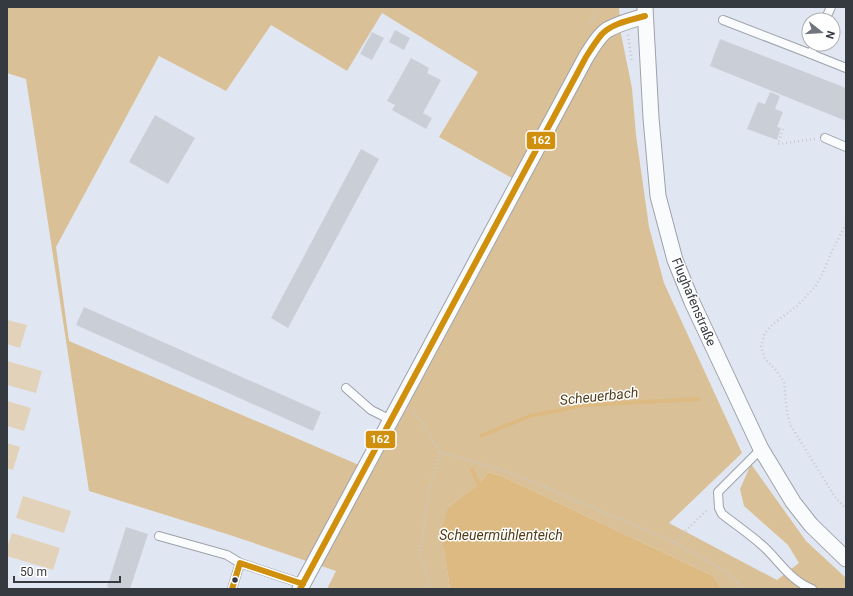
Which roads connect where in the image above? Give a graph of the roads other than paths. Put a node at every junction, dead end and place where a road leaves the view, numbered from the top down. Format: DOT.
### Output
graph roads {
  1 [pos="645,12"];
  2 [pos="722,20"];
  3 [pos="811,54"];
  4 [pos="846,68"];
  5 [pos="825,138"];
  6 [pos="846,147"];
  7 [pos="346,388"];
  8 [pos="391,420"];
  9 [pos="760,449"];
  10 [pos="159,536"];
  11 [pos="846,559"];
  12 [pos="240,564"];
  13 [pos="301,586"];
  14 [pos="232,589"];
  15 [pos="812,589"];
  1 -- 8 [label="street"];
  1 -- 9 [label="street, Flughafenstraße"];
  2 -- 3 [label="lane"];
  3 -- 4 [label="lane"];
  5 -- 6 [label="lane"];
  7 -- 8 [label="lane"];
  8 -- 13 [label="street"];
  9 -- 11 [label="street, Flughafenstraße"];
  9 -- 15 [label="lane"];
  10 -- 12 [label="lane"];
  12 -- 13 [label="lane"];
  12 -- 14 [label="lane"];
}
